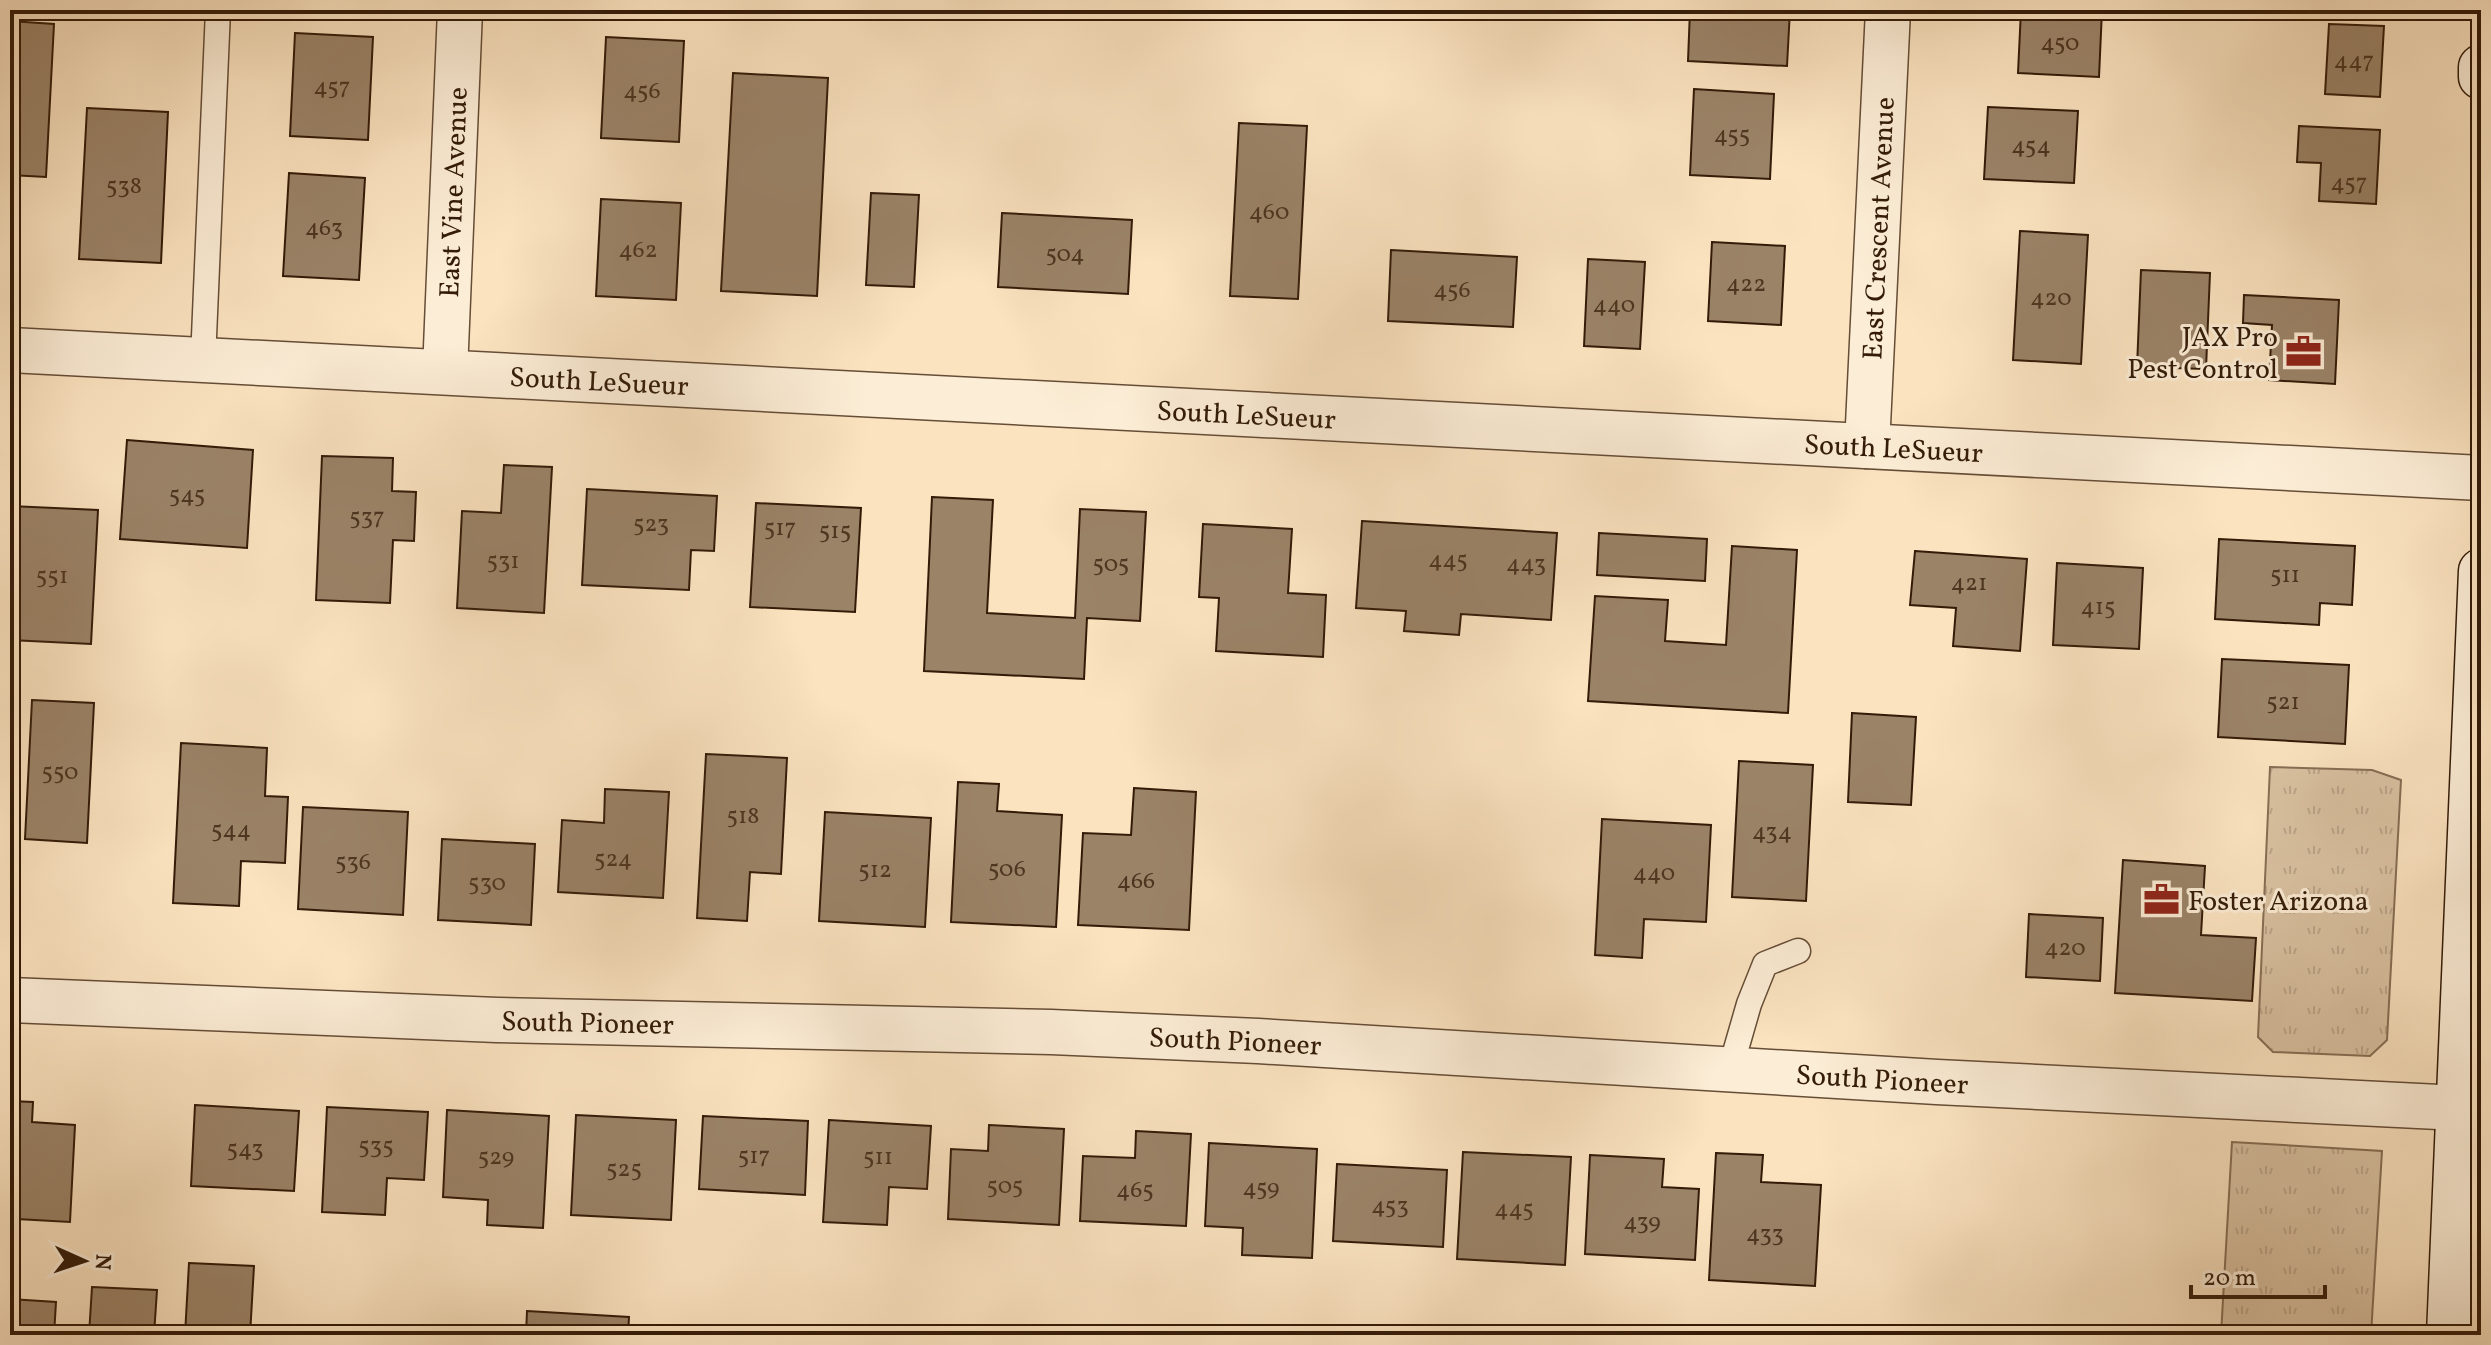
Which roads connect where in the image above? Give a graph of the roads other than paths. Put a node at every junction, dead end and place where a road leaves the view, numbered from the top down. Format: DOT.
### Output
graph roads {
  1 [pos="218,10"];
  2 [pos="460,10"];
  3 [pos="1888,10"];
  4 [pos="2481,67"];
  5 [pos="2481,77"];
  6 [pos="10,350"];
  7 [pos="203,360"];
  8 [pos="445,372"];
  9 [pos="1867,446"];
  10 [pos="2481,478"];
  11 [pos="2481,571"];
  12 [pos="1798,951"];
  13 [pos="10,1000"];
  14 [pos="1730,1070"];
  15 [pos="2467,1088"];
  16 [pos="2449,1335"];
  1 -- 7 [label="lane"];
  2 -- 8 [label="street, East Vine Avenue"];
  3 -- 9 [label="street, East Crescent Avenue"];
  4 -- 5 [label="street"];
  6 -- 7 [label="street, South LeSueur"];
  7 -- 8 [label="street, South LeSueur"];
  8 -- 9 [label="street, South LeSueur"];
  9 -- 10 [label="street, South LeSueur"];
  11 -- 15 [label="street"];
  12 -- 14 [label="lane"];
  13 -- 14 [label="street, South Pioneer"];
  14 -- 15 [label="street, South Pioneer"];
  15 -- 16 [label="street"];
}
